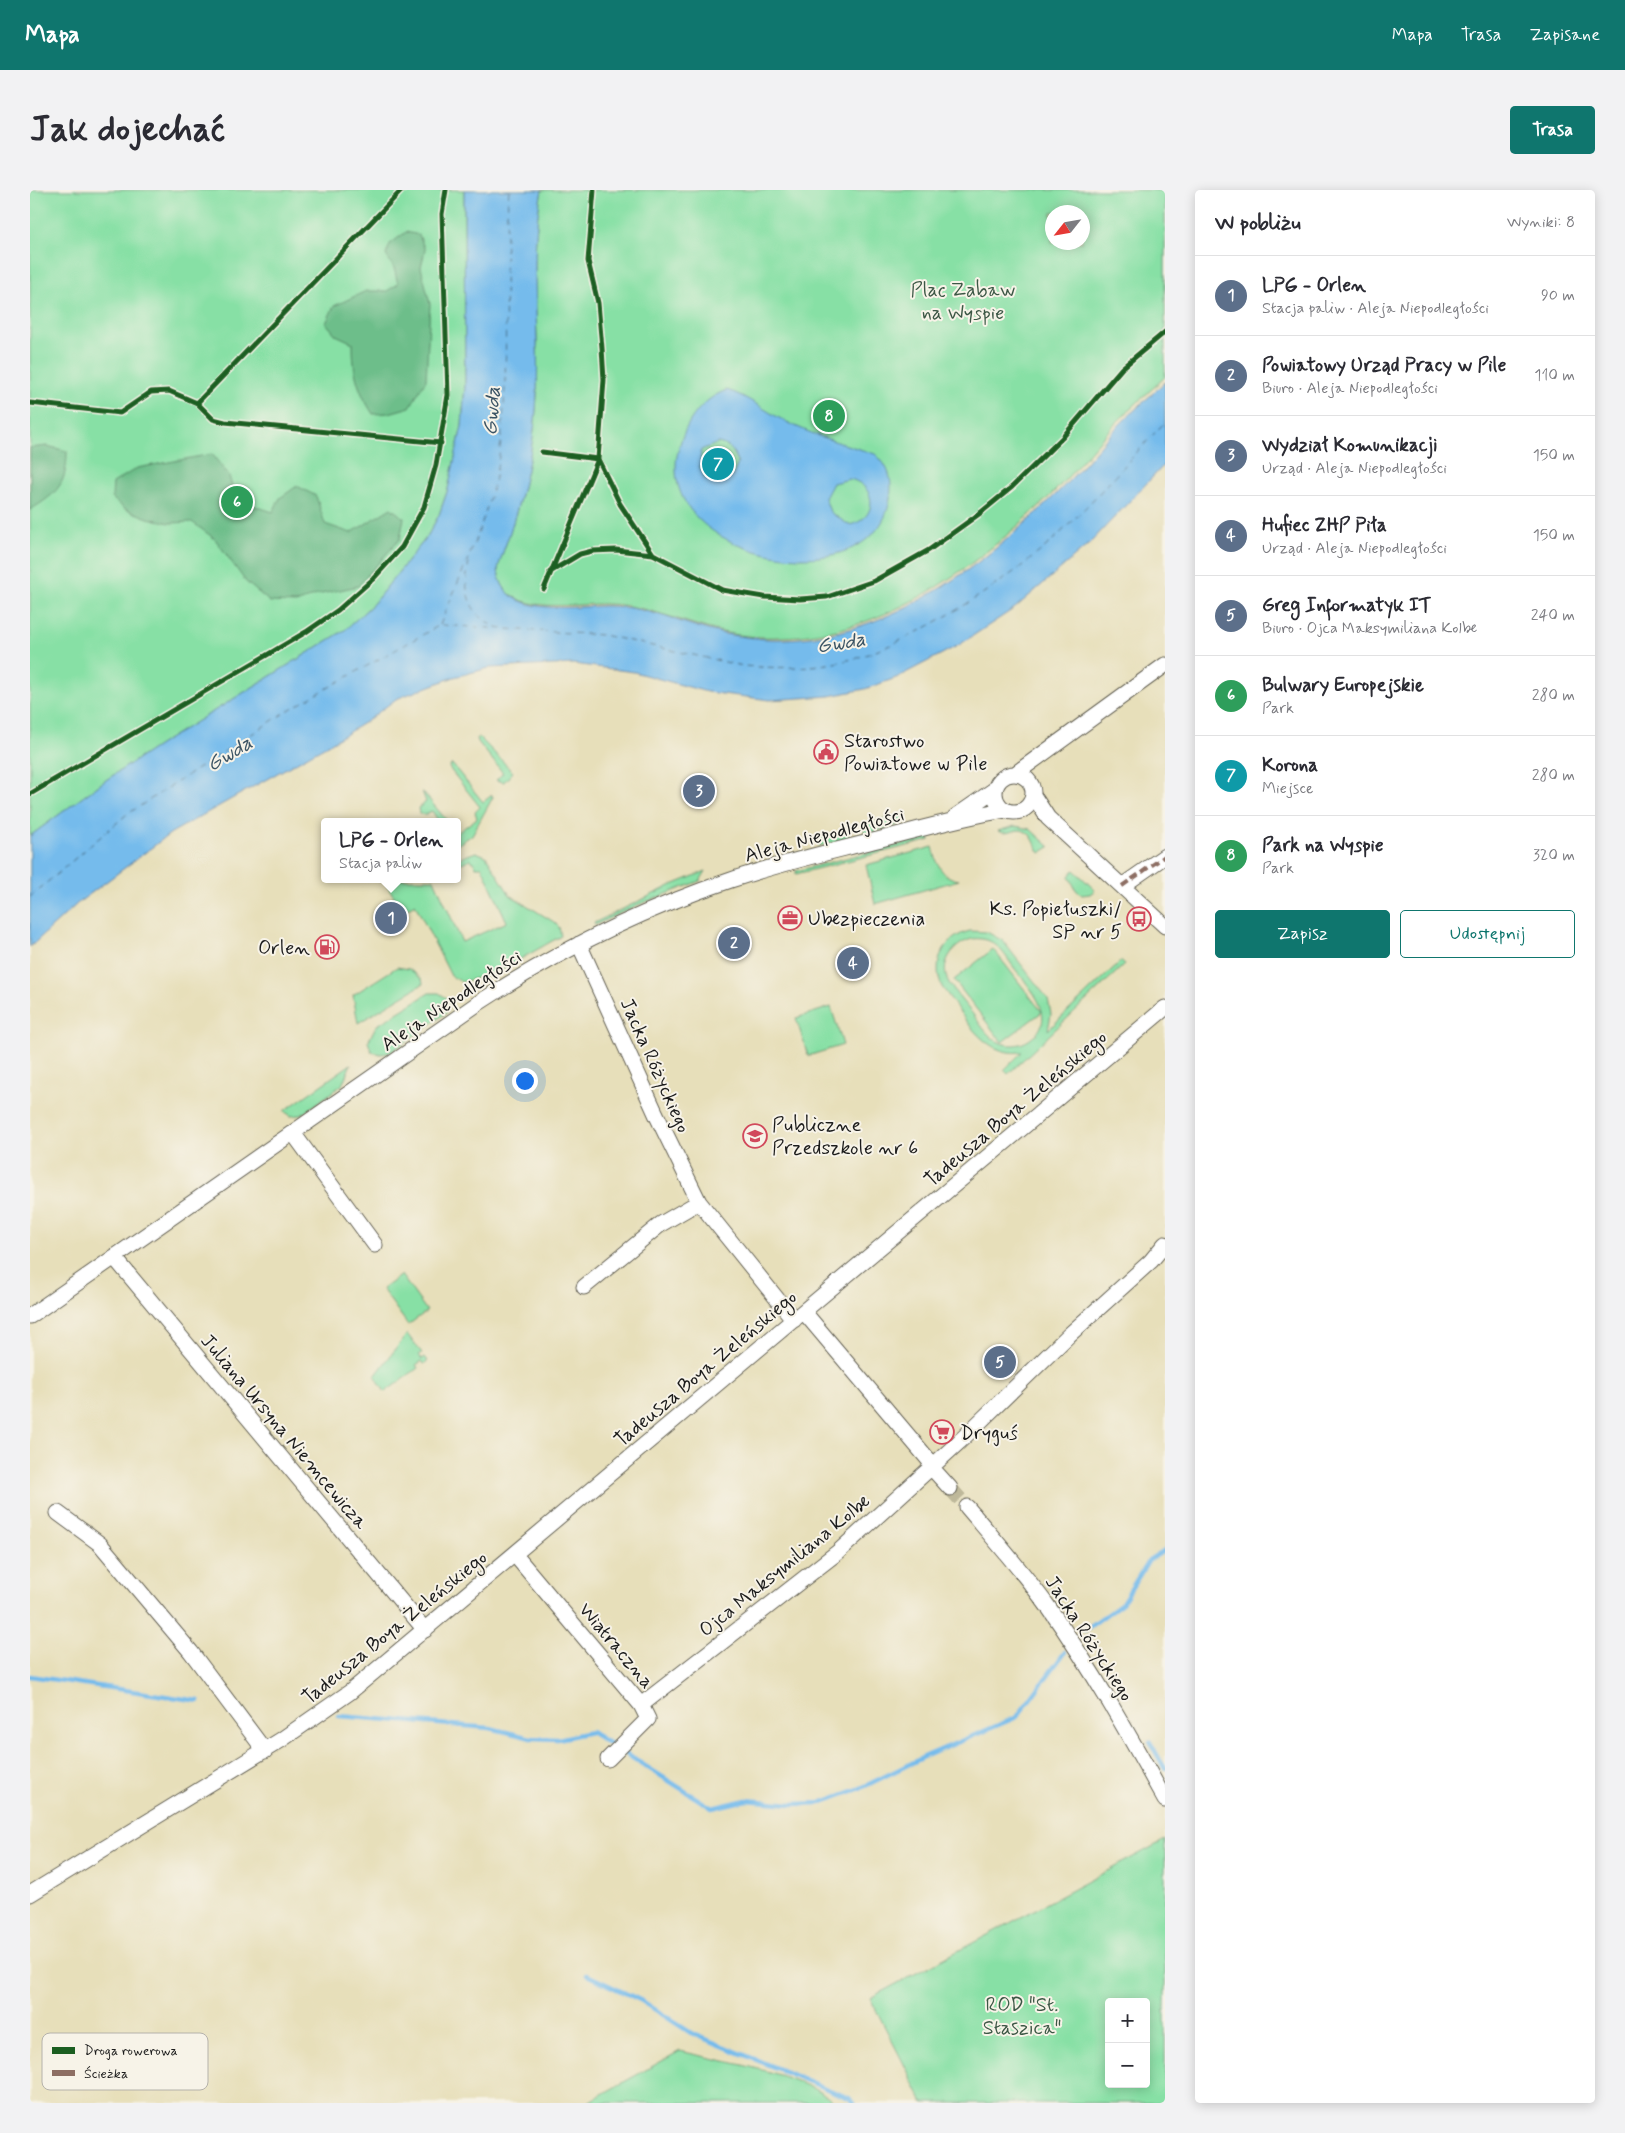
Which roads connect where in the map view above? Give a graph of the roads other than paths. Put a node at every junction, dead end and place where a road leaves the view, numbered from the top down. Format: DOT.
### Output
graph roads {
  1 [pos="1165,665"];
  2 [pos="1043,755"];
  3 [pos="1015,774"];
  4 [pos="1031,788"];
  5 [pos="994,790"];
  6 [pos="1023,809"];
  7 [pos="1005,810"];
  8 [pos="1048,818"];
  9 [pos="945,823"];
  10 [pos="1165,856"];
  11 [pos="1122,886"];
  12 [pos="1165,926"];
  13 [pos="579,944"];
  14 [pos="1165,1008"];
  15 [pos="293,1132"];
  16 [pos="699,1202"];
  17 [pos="1165,1244"];
  18 [pos="375,1245"];
  19 [pos="114,1257"];
  20 [pos="584,1287"];
  21 [pos="30,1316"];
  22 [pos="799,1316"];
  23 [pos="932,1466"];
  24 [pos="950,1488"];
  25 [pos="967,1507"];
  26 [pos="58,1513"];
  27 [pos="515,1555"];
  28 [pos="425,1630"];
  29 [pos="641,1705"];
  30 [pos="265,1750"];
  31 [pos="608,1759"];
  32 [pos="1165,1800"];
  33 [pos="30,1894"];
  1 -- 2 [label="street"];
  2 -- 3 [label="street"];
  2 -- 4 [label="street"];
  3 -- 4 [label="street"];
  3 -- 5 [label="street"];
  4 -- 6 [label="street"];
  4 -- 8 [label="street"];
  5 -- 7 [label="street"];
  5 -- 9 [label="street, Aleja Niepodległości"];
  6 -- 7 [label="street"];
  6 -- 8 [label="street"];
  7 -- 9 [label="street, Aleja Niepodległości"];
  8 -- 11 [label="street"];
  9 -- 13 [label="street, Aleja Niepodległości"];
  10 -- 11 [label="street"];
  11 -- 12 [label="street"];
  13 -- 15 [label="street, Aleja Niepodległości"];
  13 -- 16 [label="street, Jacka Różyckiego"];
  14 -- 22 [label="street, Tadeusza Boya Żeleńskiego"];
  15 -- 18 [label="street"];
  15 -- 19 [label="street, Aleja Niepodległości"];
  16 -- 20 [label="street"];
  16 -- 22 [label="street, Jacka Różyckiego"];
  17 -- 23 [label="street, Ojca Maksymiliana Kolbe"];
  19 -- 21 [label="street, Aleja Niepodległości"];
  19 -- 28 [label="street, Juliana Ursyna Niemcewicza"];
  22 -- 23 [label="street, Jacka Różyckiego"];
  22 -- 27 [label="street, Tadeusza Boya Żeleńskiego"];
  23 -- 24 [label="street, Jacka Różyckiego"];
  23 -- 29 [label="street, Ojca Maksymiliana Kolbe"];
  25 -- 32 [label="street, Jacka Różyckiego"];
  26 -- 30 [label="street"];
  27 -- 28 [label="street, Tadeusza Boya Żeleńskiego"];
  27 -- 29 [label="street, Wiatraczna"];
  28 -- 30 [label="street, Tadeusza Boya Żeleńskiego"];
  29 -- 31 [label="street, Wiatraczna"];
  30 -- 33 [label="street, Tadeusza Boya Żeleńskiego"];
}
